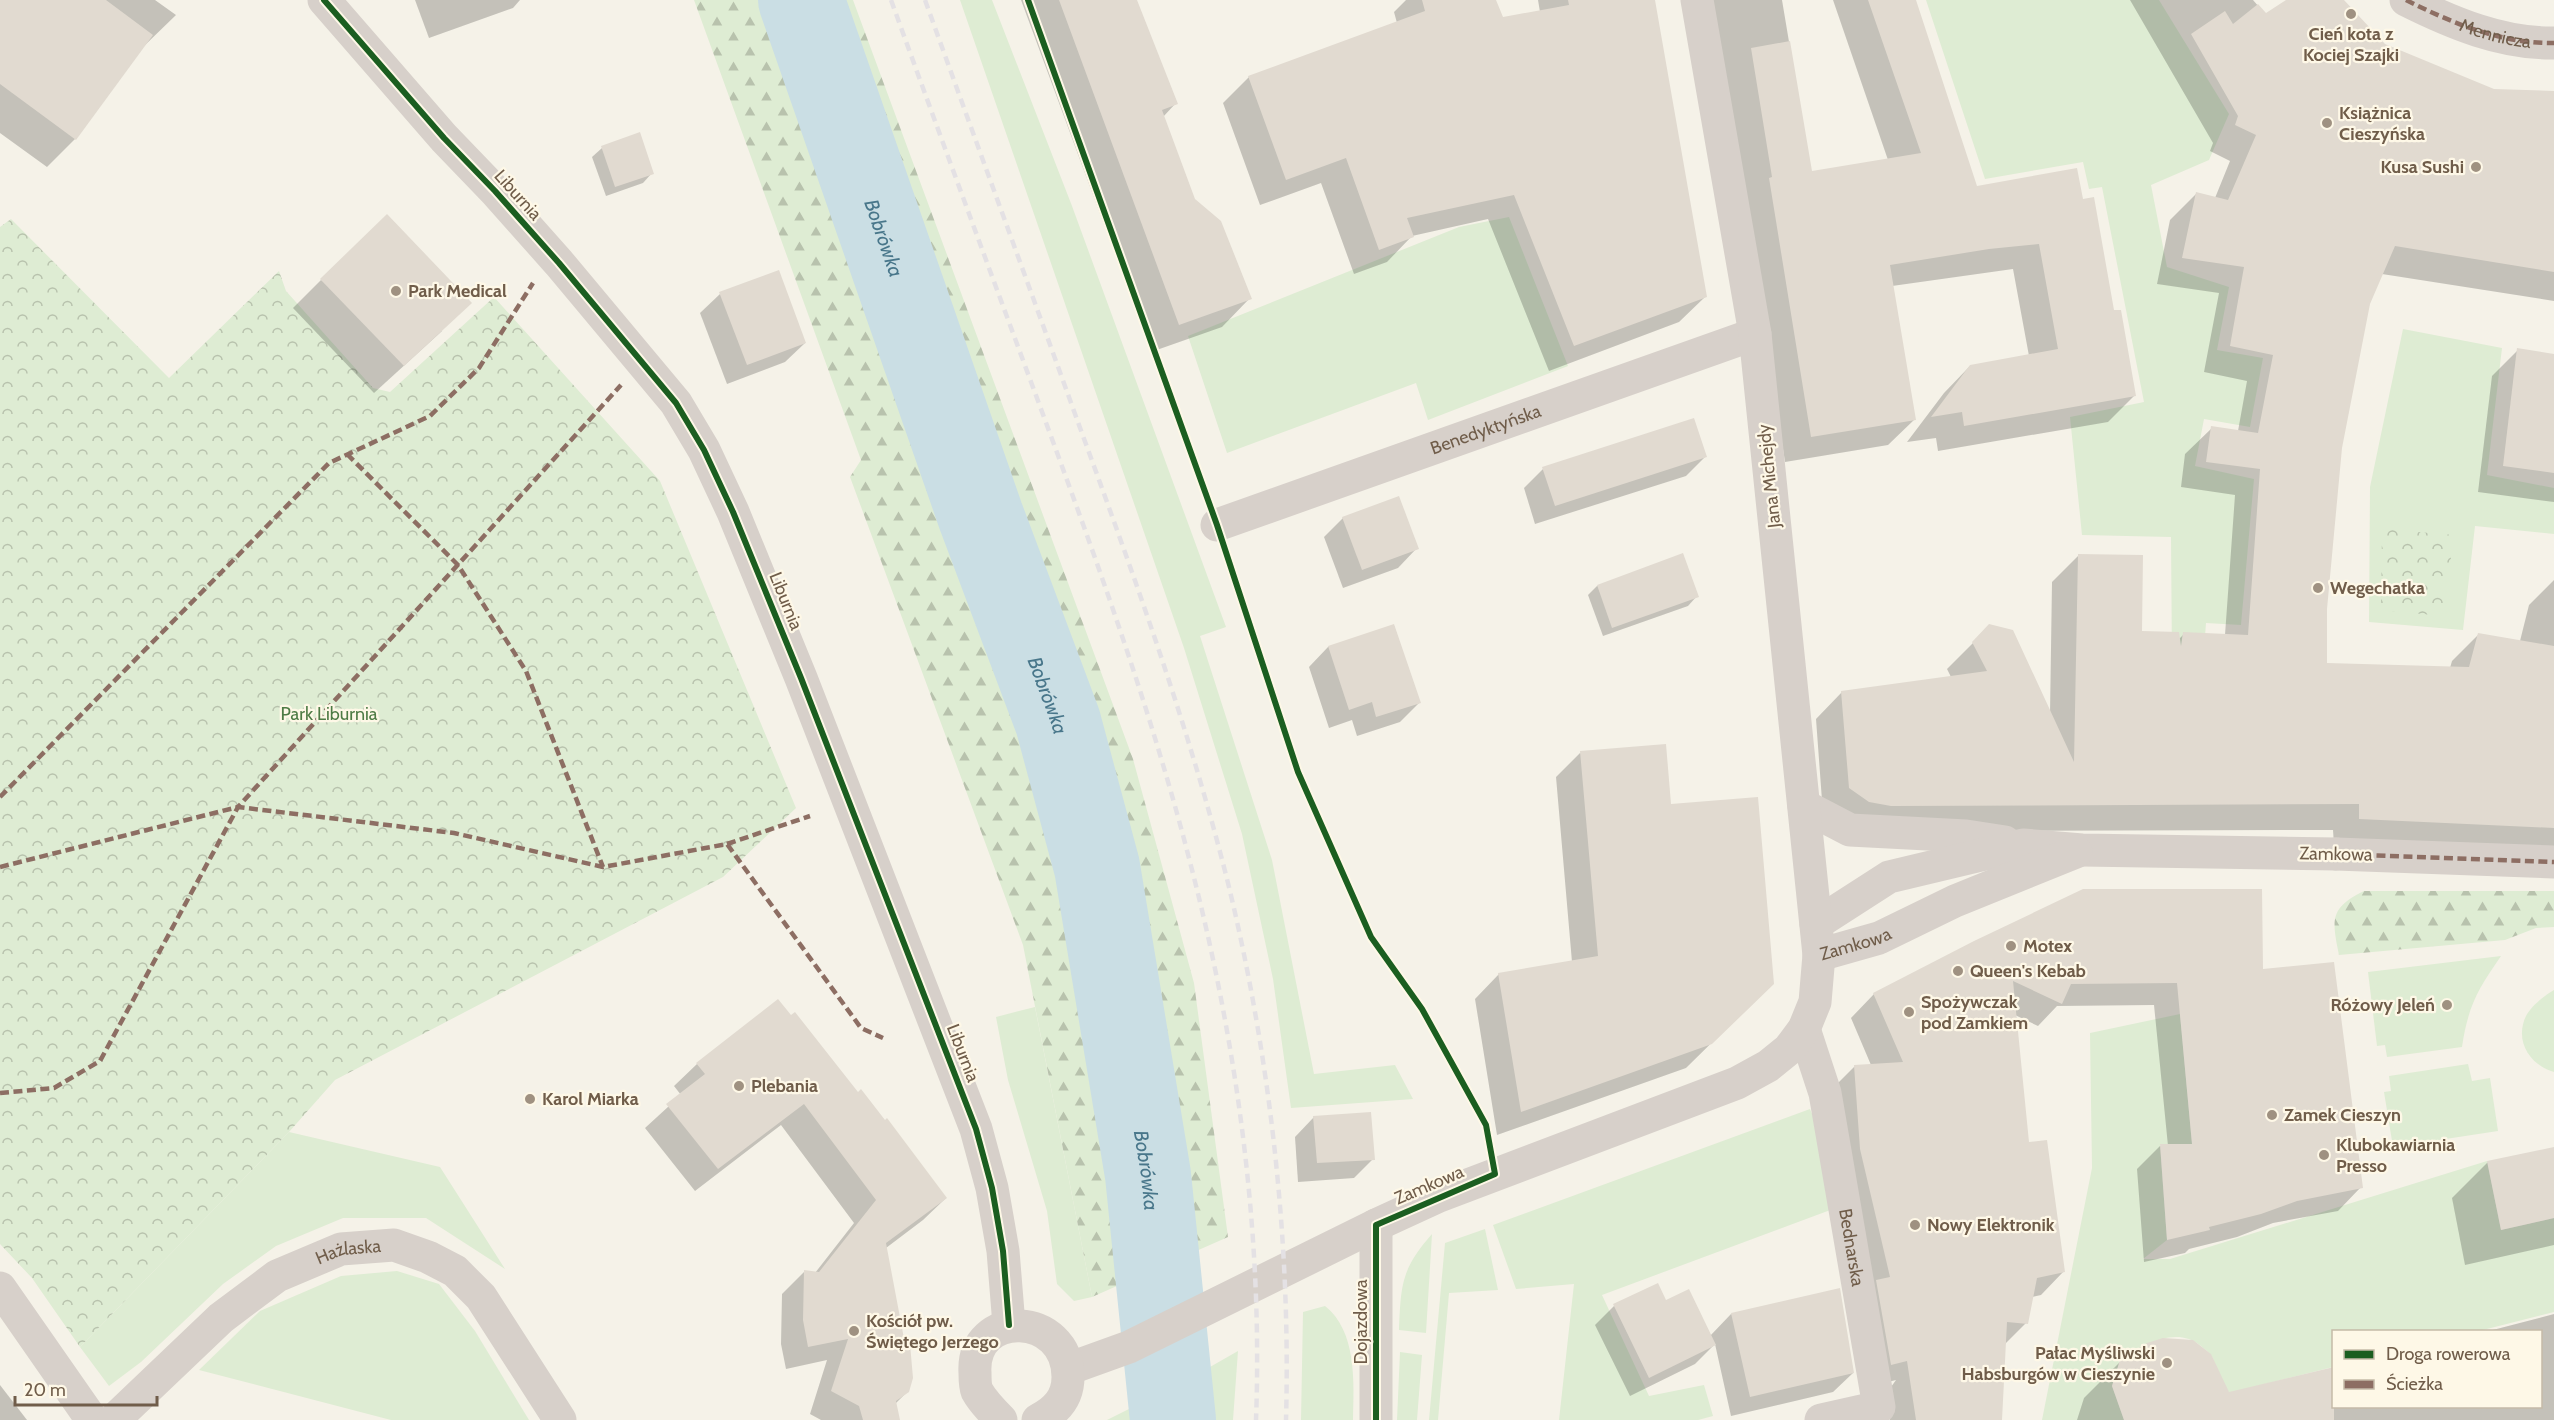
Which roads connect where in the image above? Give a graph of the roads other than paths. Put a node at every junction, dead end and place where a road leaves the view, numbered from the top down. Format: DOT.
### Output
graph roads {
  1 [pos="324,0"];
  2 [pos="1697,0"];
  3 [pos="2406,0"];
  4 [pos="2554,43"];
  5 [pos="1755,334"];
  6 [pos="1217,525"];
  7 [pos="1804,806"];
  8 [pos="2023,845"];
  9 [pos="2082,850"];
  10 [pos="2554,862"];
  11 [pos="1818,940"];
  12 [pos="1804,1029"];
  13 [pos="1376,1225"];
  14 [pos="0,1288"];
  15 [pos="1009,1325"];
  16 [pos="1068,1369"];
  17 [pos="989,1416"];
  18 [pos="92,1420"];
  19 [pos="114,1420"];
  20 [pos="560,1420"];
  21 [pos="1038,1420"];
  22 [pos="1376,1420"];
  23 [pos="1821,1420"];
  1 -- 15 [label="street, Liburnia"];
  2 -- 5 [label="street, Jana Michejdy"];
  3 -- 4 [label="street, Mennicza"];
  5 -- 6 [label="street, Benedyktyńska"];
  5 -- 7 [label="street, Jana Michejdy"];
  7 -- 8 [label="street, Zamkowa"];
  7 -- 11 [label="street, Jana Michejdy"];
  8 -- 9 [label="street, Zamkowa"];
  8 -- 11 [label="street, Zamkowa"];
  9 -- 10 [label="street, Zamkowa"];
  9 -- 11 [label="street, Zamkowa"];
  11 -- 12 [label="street, Zamkowa"];
  12 -- 13 [label="street, Zamkowa"];
  12 -- 23 [label="street, Bednarska"];
  13 -- 16 [label="street, Zamkowa"];
  13 -- 22 [label="street, Dojazdowa"];
  14 -- 18 [label="street"];
  15 -- 16 [label="street"];
  15 -- 17 [label="street"];
  16 -- 21 [label="street"];
  19 -- 20 [label="street, Hażlaska"];
}
